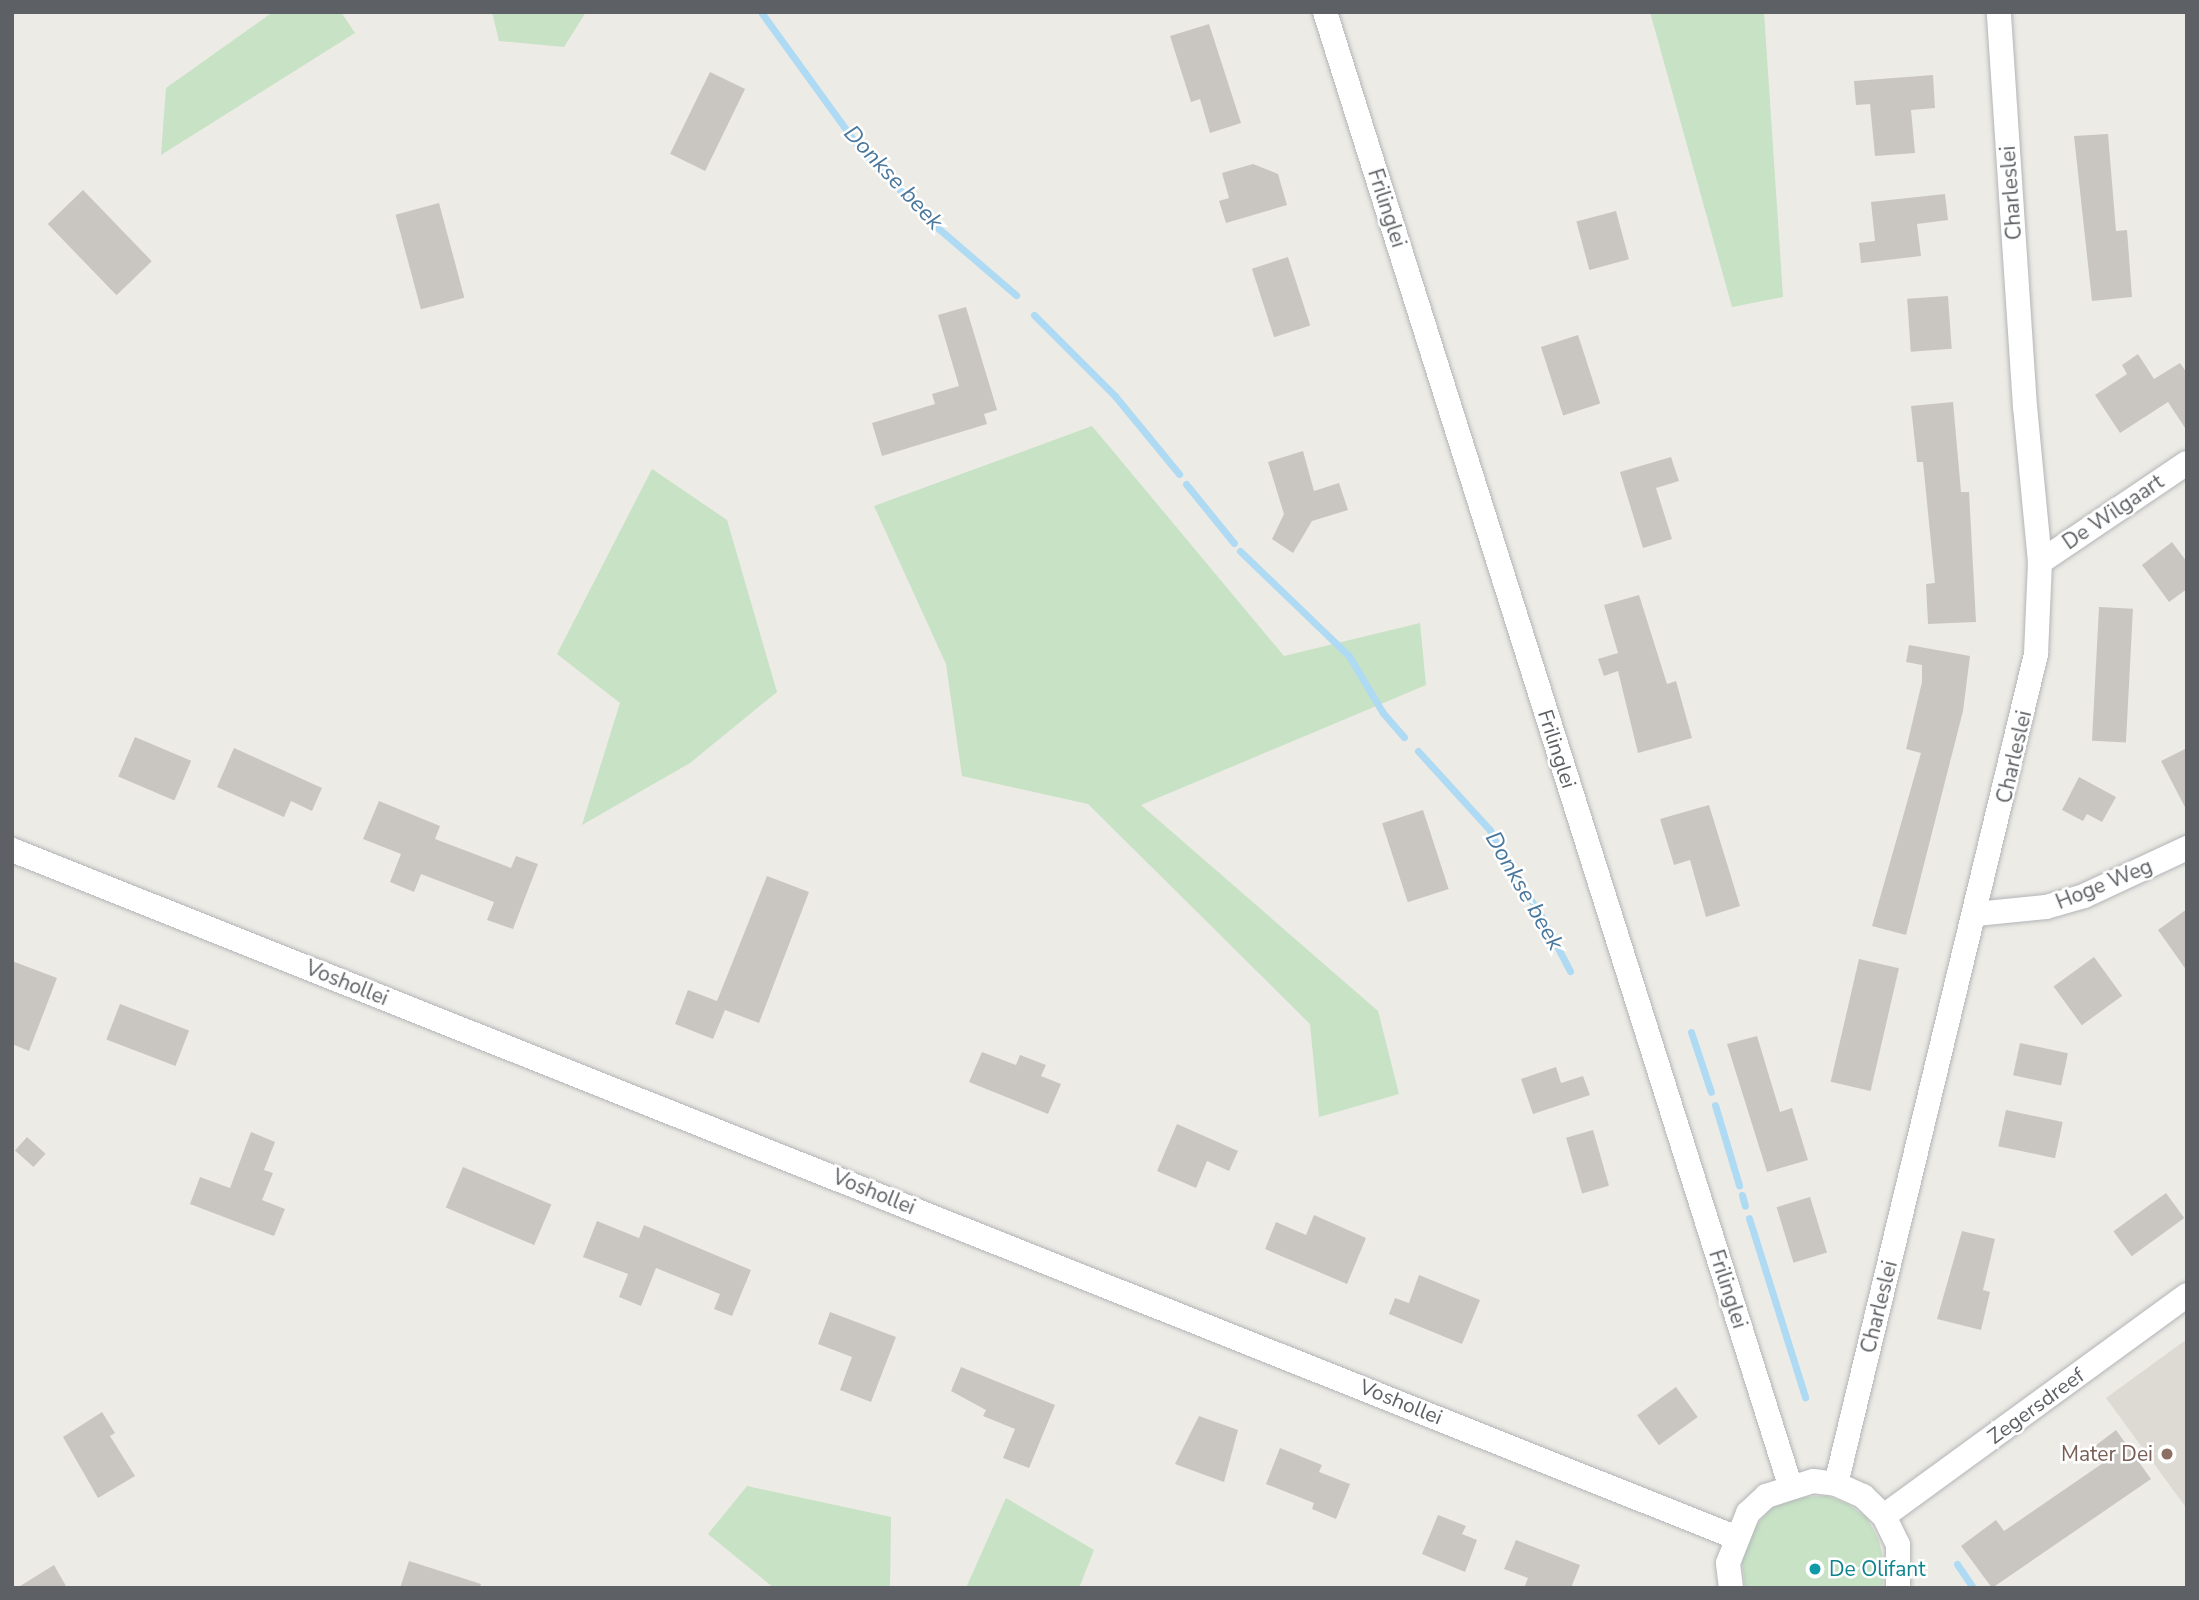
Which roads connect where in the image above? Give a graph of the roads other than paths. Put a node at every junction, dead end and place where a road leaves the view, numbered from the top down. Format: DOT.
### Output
graph roads {
  1 [pos="1325,12"];
  2 [pos="1999,12"];
  3 [pos="2187,463"];
  4 [pos="2040,562"];
  5 [pos="2187,848"];
  6 [pos="12,850"];
  7 [pos="1976,914"];
  8 [pos="2187,1295"];
  9 [pos="1836,1484"];
  10 [pos="1790,1485"];
  11 [pos="1884,1516"];
  12 [pos="1735,1537"];
  13 [pos="1731,1588"];
  14 [pos="1898,1588"];
  1 -- 10 [label="street, Frilinglei"];
  2 -- 4 [label="street, Charleslei"];
  3 -- 4 [label="street, De Wilgaart"];
  4 -- 7 [label="street, Charleslei"];
  5 -- 7 [label="street, Hoge Weg"];
  6 -- 12 [label="street, Voshollei"];
  7 -- 9 [label="street, Charleslei"];
  8 -- 11 [label="street, Zegersdreef"];
  9 -- 10 [label="street"];
  9 -- 11 [label="street"];
  10 -- 12 [label="street"];
  11 -- 14 [label="street"];
  12 -- 13 [label="street"];
}
